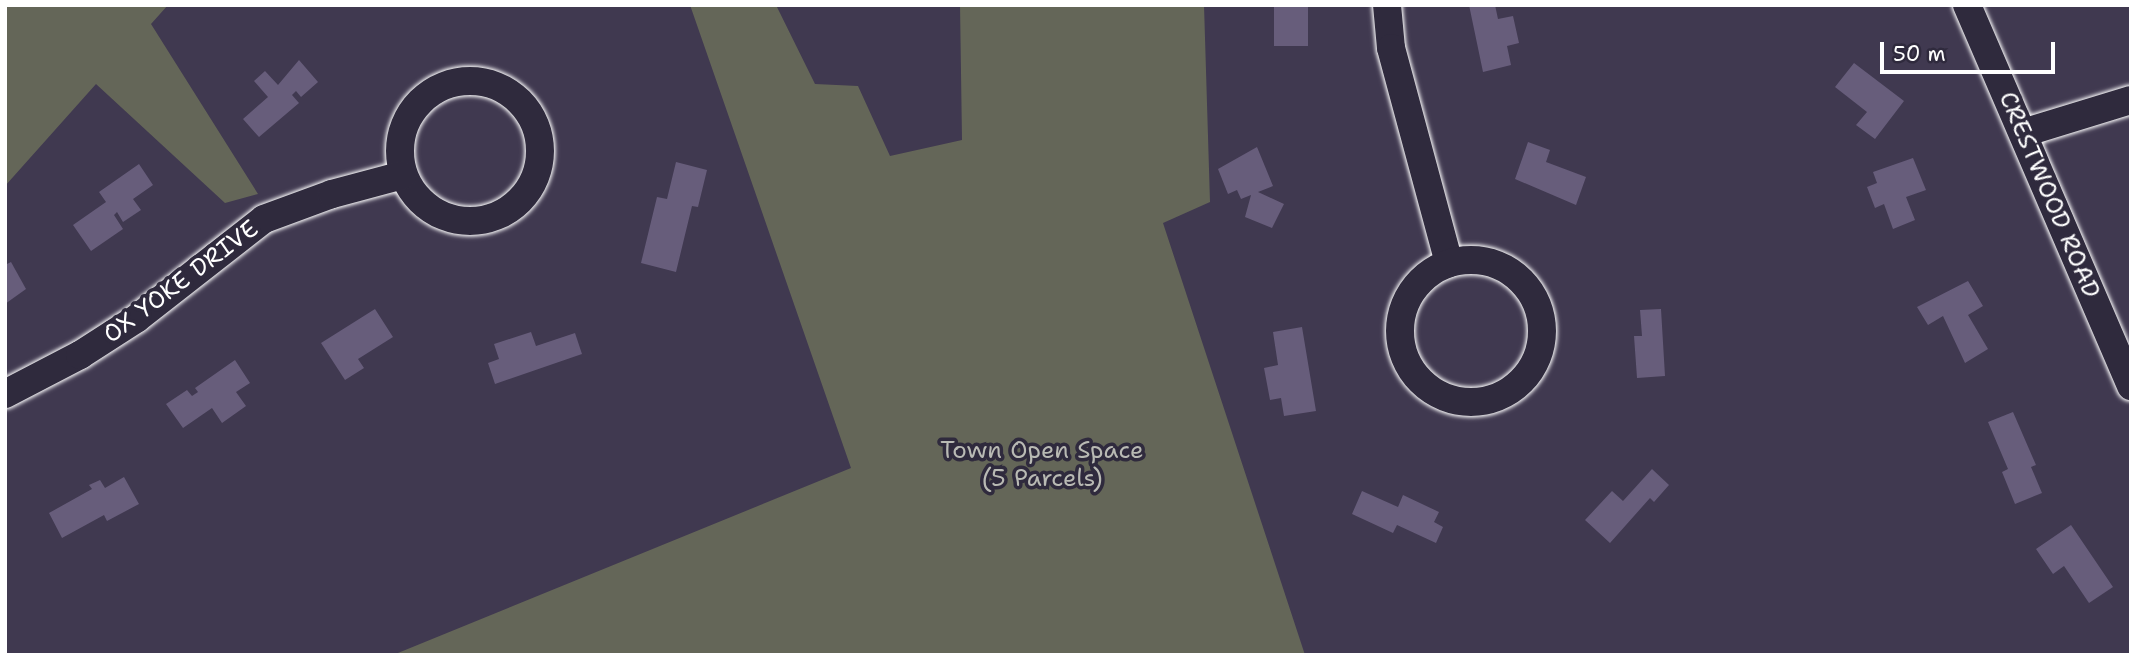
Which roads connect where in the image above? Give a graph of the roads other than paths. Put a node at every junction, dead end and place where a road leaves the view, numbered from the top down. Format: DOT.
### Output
graph roads {
  1 [pos="1387,5"];
  2 [pos="1968,5"];
  3 [pos="2131,100"];
  4 [pos="2023,133"];
  5 [pos="403,175"];
  6 [pos="1449,263"];
  7 [pos="2131,386"];
  8 [pos="5,394"];
  1 -- 6 [label="street"];
  2 -- 4 [label="street, CRESTWOOD ROAD"];
  3 -- 4 [label="street"];
  4 -- 7 [label="street, CRESTWOOD ROAD"];
  5 -- 5 [label="street"];
  5 -- 8 [label="street, OX YOKE DRIVE"];
  6 -- 6 [label="street"];
}
